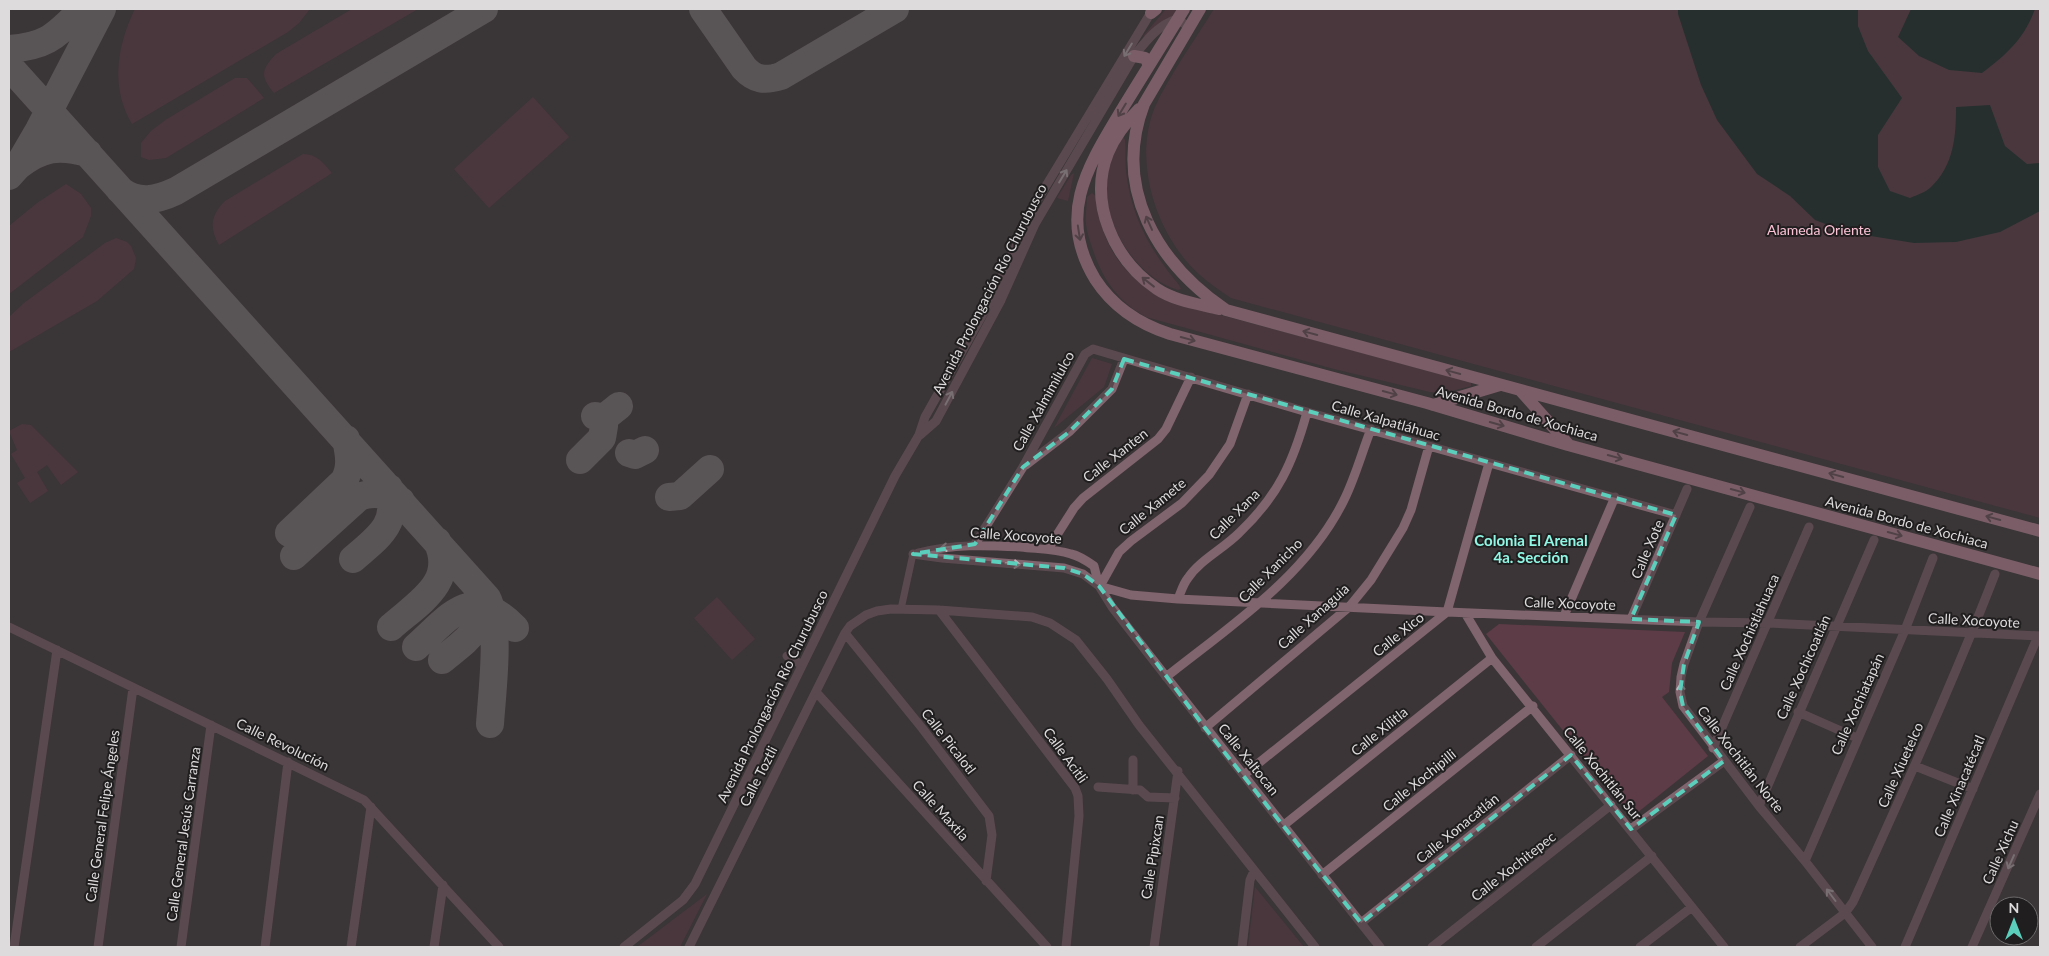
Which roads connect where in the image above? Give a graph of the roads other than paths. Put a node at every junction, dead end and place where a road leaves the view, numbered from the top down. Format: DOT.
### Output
graph roads {
  1 [pos="1199,9"];
  2 [pos="1153,10"];
  3 [pos="1180,14"];
  4 [pos="1190,27"];
  5 [pos="1134,56"];
  6 [pos="1149,65"];
  7 [pos="1144,104"];
  8 [pos="1082,185"];
  9 [pos="1101,188"];
  10 [pos="1226,310"];
  11 [pos="1090,350"];
  12 [pos="1124,359"];
  13 [pos="1191,377"];
  14 [pos="1500,385"];
  15 [pos="1520,390"];
  16 [pos="1248,394"];
  17 [pos="1433,405"];
  18 [pos="1308,412"];
  19 [pos="1371,429"];
  20 [pos="919,435"];
  21 [pos="1568,445"];
  22 [pos="1429,446"];
  23 [pos="1489,463"];
  24 [pos="1023,467"];
  25 [pos="1687,489"];
  26 [pos="1615,497"];
  27 [pos="1750,507"];
  28 [pos="1676,515"];
  29 [pos="1810,528"];
  30 [pos="2040,531"];
  31 [pos="1874,540"];
  32 [pos="975,544"];
  33 [pos="1048,549"];
  34 [pos="913,554"];
  35 [pos="1933,558"];
  36 [pos="1995,574"];
  37 [pos="2040,574"];
  38 [pos="1100,586"];
  39 [pos="1178,599"];
  40 [pos="1259,603"];
  41 [pos="1349,607"];
  42 [pos="901,609"];
  43 [pos="939,610"];
  44 [pos="1447,612"];
  45 [pos="1465,613"];
  46 [pos="1564,616"];
  47 [pos="1631,619"];
  48 [pos="1699,622"];
  49 [pos="1769,623"];
  50 [pos="9,627"];
  51 [pos="1836,627"];
  52 [pos="1905,630"];
  53 [pos="845,632"];
  54 [pos="1972,633"];
  55 [pos="2039,636"];
  56 [pos="56,650"];
  57 [pos="787,656"];
  58 [pos="1492,658"];
  59 [pos="802,665"];
  60 [pos="1166,677"];
  61 [pos="133,688"];
  62 [pos="816,692"];
  63 [pos="1533,706"];
  64 [pos="1798,712"];
  65 [pos="211,725"];
  66 [pos="1205,728"];
  67 [pos="1857,738"];
  68 [pos="1713,748"];
  69 [pos="1571,755"];
  70 [pos="1132,760"];
  71 [pos="1724,761"];
  72 [pos="288,762"];
  73 [pos="1915,766"];
  74 [pos="1178,771"];
  75 [pos="1244,774"];
  76 [pos="1098,787"];
  77 [pos="1973,789"];
  78 [pos="1133,790"];
  79 [pos="2040,794"];
  80 [pos="1175,798"];
  81 [pos="1611,806"];
  82 [pos="1759,806"];
  83 [pos="371,807"];
  84 [pos="2031,817"];
  85 [pos="2040,821"];
  86 [pos="1284,825"];
  87 [pos="1631,829"];
  88 [pos="1652,856"];
  89 [pos="1805,861"];
  90 [pos="1254,871"];
  91 [pos="1322,875"];
  92 [pos="986,881"];
  93 [pos="443,885"];
  94 [pos="1692,907"];
  95 [pos="1845,913"];
  96 [pos="1361,923"];
  97 [pos="14,947"];
  98 [pos="98,947"];
  99 [pos="181,947"];
  100 [pos="265,947"];
  101 [pos="351,947"];
  102 [pos="434,947"];
  103 [pos="499,947"];
  104 [pos="624,947"];
  105 [pos="689,947"];
  106 [pos="1047,947"];
  107 [pos="1066,947"];
  108 [pos="1154,947"];
  109 [pos="1242,947"];
  110 [pos="1315,947"];
  111 [pos="1380,947"];
  112 [pos="1432,947"];
  113 [pos="1536,947"];
  114 [pos="1640,947"];
  115 [pos="1724,947"];
  116 [pos="1800,947"];
  117 [pos="1872,947"];
  118 [pos="1905,947"];
  119 [pos="1972,947"];
  1 -- 4 [label="main road"];
  2 -- 20 [label="street, Avenida Prolongación Río Churubusco, one-way"];
  3 -- 4 [label="street"];
  3 -- 5 [label="street, Avenida Prolongación Río Churubusco"];
  3 -- 6 [label="main road, Avenida Bordo de Xochiaca"];
  4 -- 7 [label="main road"];
  5 -- 6 [label="main road"];
  20 -- 5 [label="street, Avenida Prolongación Río Churubusco, one-way"];
  6 -- 8 [label="main road, Avenida Bordo de Xochiaca, one-way"];
  7 -- 9 [label="main road"];
  10 -- 7 [label="main road, Avenida Bordo de Xochiaca, one-way"];
  8 -- 9 [label="main road"];
  8 -- 17 [label="main road, Avenida Bordo de Xochiaca, one-way"];
  10 -- 9 [label="main road, one-way"];
  14 -- 10 [label="main road, Avenida Bordo de Xochiaca, one-way"];
  11 -- 12 [label="street, Calle Xalpatláhuac"];
  11 -- 24 [label="street, Calle Xalmimilulco"];
  12 -- 13 [label="street, Calle Xalpatláhuac"];
  12 -- 24 [label="street, Calle Xalmimilulco"];
  13 -- 16 [label="street, Calle Xalpatláhuac"];
  13 -- 33 [label="street, Calle Xanten"];
  14 -- 15 [label="main road, Avenida Bordo de Xochiaca"];
  14 -- 17 [label="main road"];
  15 -- 21 [label="main road"];
  30 -- 15 [label="main road, Avenida Bordo de Xochiaca, one-way"];
  16 -- 18 [label="street, Calle Xalpatláhuac"];
  16 -- 38 [label="street, Calle Xamete"];
  17 -- 21 [label="main road, Avenida Bordo de Xochiaca, one-way"];
  18 -- 19 [label="street, Calle Xalpatláhuac"];
  18 -- 39 [label="street, Calle Xana"];
  19 -- 22 [label="street, Calle Xalpatláhuac"];
  19 -- 40 [label="street, Calle Xanicho"];
  20 -- 59 [label="street, Avenida Prolongación Río Churubusco"];
  21 -- 37 [label="main road, Avenida Bordo de Xochiaca, one-way"];
  22 -- 23 [label="street, Calle Xalpatláhuac"];
  22 -- 41 [label="street, Calle Xanaguia"];
  23 -- 26 [label="street, Calle Xalpatláhuac"];
  23 -- 44 [label="street"];
  24 -- 32 [label="street, Calle Xalmimilulco"];
  25 -- 28 [label="street, Calle Xote"];
  26 -- 28 [label="street, Calle Xalpatláhuac"];
  26 -- 46 [label="street"];
  27 -- 48 [label="street, Calle Xochitlán Norte"];
  28 -- 47 [label="street, Calle Xote"];
  29 -- 49 [label="street, Calle Xochistlahuaca"];
  31 -- 51 [label="street, Calle Xochicoatlán"];
  32 -- 33 [label="street, Calle Xocoyote"];
  32 -- 34 [label="street, Calle Xocoyote, one-way"];
  33 -- 38 [label="street, Calle Xocoyote"];
  34 -- 38 [label="street, Calle Xocoyote, one-way"];
  34 -- 42 [label="street"];
  35 -- 52 [label="street, Calle Xochiatapán"];
  36 -- 54 [label="street, Calle Xiuetelco"];
  38 -- 39 [label="street, Calle Xocoyote"];
  38 -- 60 [label="street, Calle Xaltocan"];
  39 -- 40 [label="street, Calle Xocoyote"];
  40 -- 41 [label="street, Calle Xocoyote"];
  40 -- 60 [label="street, Calle Xanicho"];
  41 -- 44 [label="street, Calle Xocoyote"];
  41 -- 66 [label="street, Calle Xanaguia"];
  42 -- 43 [label="street"];
  42 -- 53 [label="street, Calle Toztli"];
  43 -- 74 [label="street"];
  43 -- 107 [label="street, Calle Acitli"];
  44 -- 45 [label="street, Calle Xocoyote"];
  44 -- 75 [label="street, Calle Xico"];
  45 -- 46 [label="street, Calle Xocoyote"];
  45 -- 58 [label="street, Calle Xochitlán Sur"];
  46 -- 47 [label="street, Calle Xocoyote"];
  47 -- 48 [label="street, Calle Xocoyote"];
  48 -- 49 [label="street, Calle Xocoyote"];
  68 -- 48 [label="street, Calle Xochitlán Norte, one-way"];
  49 -- 51 [label="street, Calle Xocoyote"];
  49 -- 68 [label="street, Calle Xochistlahuaca"];
  50 -- 56 [label="street, Calle Revolución"];
  51 -- 52 [label="street, Calle Xocoyote"];
  51 -- 64 [label="street, Calle Xochicoatlán"];
  52 -- 54 [label="street, Calle Xocoyote"];
  52 -- 67 [label="street, Calle Xochiatapán"];
  53 -- 62 [label="street, Calle Toztli"];
  53 -- 92 [label="street, Calle Picalotl"];
  54 -- 55 [label="street, Calle Xocoyote"];
  54 -- 73 [label="street, Calle Xiuetelco"];
  55 -- 77 [label="street, Calle Xinacatécatl"];
  56 -- 61 [label="street, Calle Revolución"];
  56 -- 97 [label="street"];
  57 -- 59 [label="street"];
  58 -- 63 [label="street, Calle Xochitlán Sur"];
  58 -- 86 [label="street, Calle Xilitla"];
  59 -- 104 [label="street, Avenida Prolongación Río Churubusco"];
  60 -- 66 [label="street, Calle Xaltocan"];
  61 -- 65 [label="street, Calle Revolución"];
  61 -- 98 [label="street, Calle General Felipe Ángeles"];
  62 -- 92 [label="street, Calle Maxtla"];
  62 -- 105 [label="street, Calle Toztli"];
  63 -- 69 [label="street, Calle Xochitlán Sur"];
  63 -- 91 [label="street, Calle Xochipilli"];
  64 -- 67 [label="street"];
  64 -- 82 [label="street, Calle Xochicoatlán"];
  65 -- 72 [label="street, Calle Revolución"];
  65 -- 99 [label="street, Calle General Jesús Carranza"];
  66 -- 75 [label="street, Calle Xaltocan"];
  67 -- 89 [label="street, Calle Xochiatapán"];
  68 -- 71 [label="street, Calle Xochitlán Norte"];
  69 -- 81 [label="street, Calle Xochitlán Sur"];
  69 -- 96 [label="street, Calle Xonacatlán"];
  70 -- 78 [label="street"];
  71 -- 82 [label="street, Calle Xochitlán Norte"];
  71 -- 87 [label="street"];
  72 -- 83 [label="street, Calle Revolución"];
  72 -- 100 [label="street"];
  73 -- 77 [label="street"];
  73 -- 95 [label="street, Calle Xiuetelco"];
  74 -- 80 [label="street, Calle Pipixcan"];
  74 -- 90 [label="street"];
  75 -- 86 [label="street, Calle Xaltocan"];
  76 -- 78 [label="street"];
  77 -- 118 [label="street, Calle Xinacatécatl"];
  78 -- 80 [label="street"];
  79 -- 84 [label="street, Calle Xichu"];
  80 -- 108 [label="street, Calle Pipixcan"];
  81 -- 87 [label="street, Calle Xochitlán Sur"];
  81 -- 112 [label="street, Calle Xochitepec"];
  82 -- 89 [label="street, Calle Xochitlán Norte"];
  83 -- 93 [label="street, Calle Revolución"];
  83 -- 101 [label="street"];
  84 -- 85 [label="street"];
  84 -- 119 [label="street, Calle Xichu, one-way"];
  86 -- 91 [label="street, Calle Xaltocan"];
  87 -- 88 [label="street, Calle Xochitlán Sur"];
  88 -- 94 [label="street, Calle Xochitlán Sur"];
  88 -- 113 [label="street"];
  95 -- 89 [label="street, Calle Xochitlán Norte, one-way"];
  90 -- 109 [label="street"];
  90 -- 110 [label="street"];
  91 -- 96 [label="street, Calle Xaltocan"];
  92 -- 106 [label="street, Calle Maxtla"];
  93 -- 102 [label="street"];
  93 -- 103 [label="street, Calle Revolución"];
  94 -- 114 [label="street"];
  94 -- 115 [label="street, Calle Xochitlán Sur"];
  95 -- 116 [label="street, Calle Xiuetelco"];
  95 -- 117 [label="street, Calle Xochitlán Norte"];
  96 -- 111 [label="street, Calle Xaltocan"];
}
